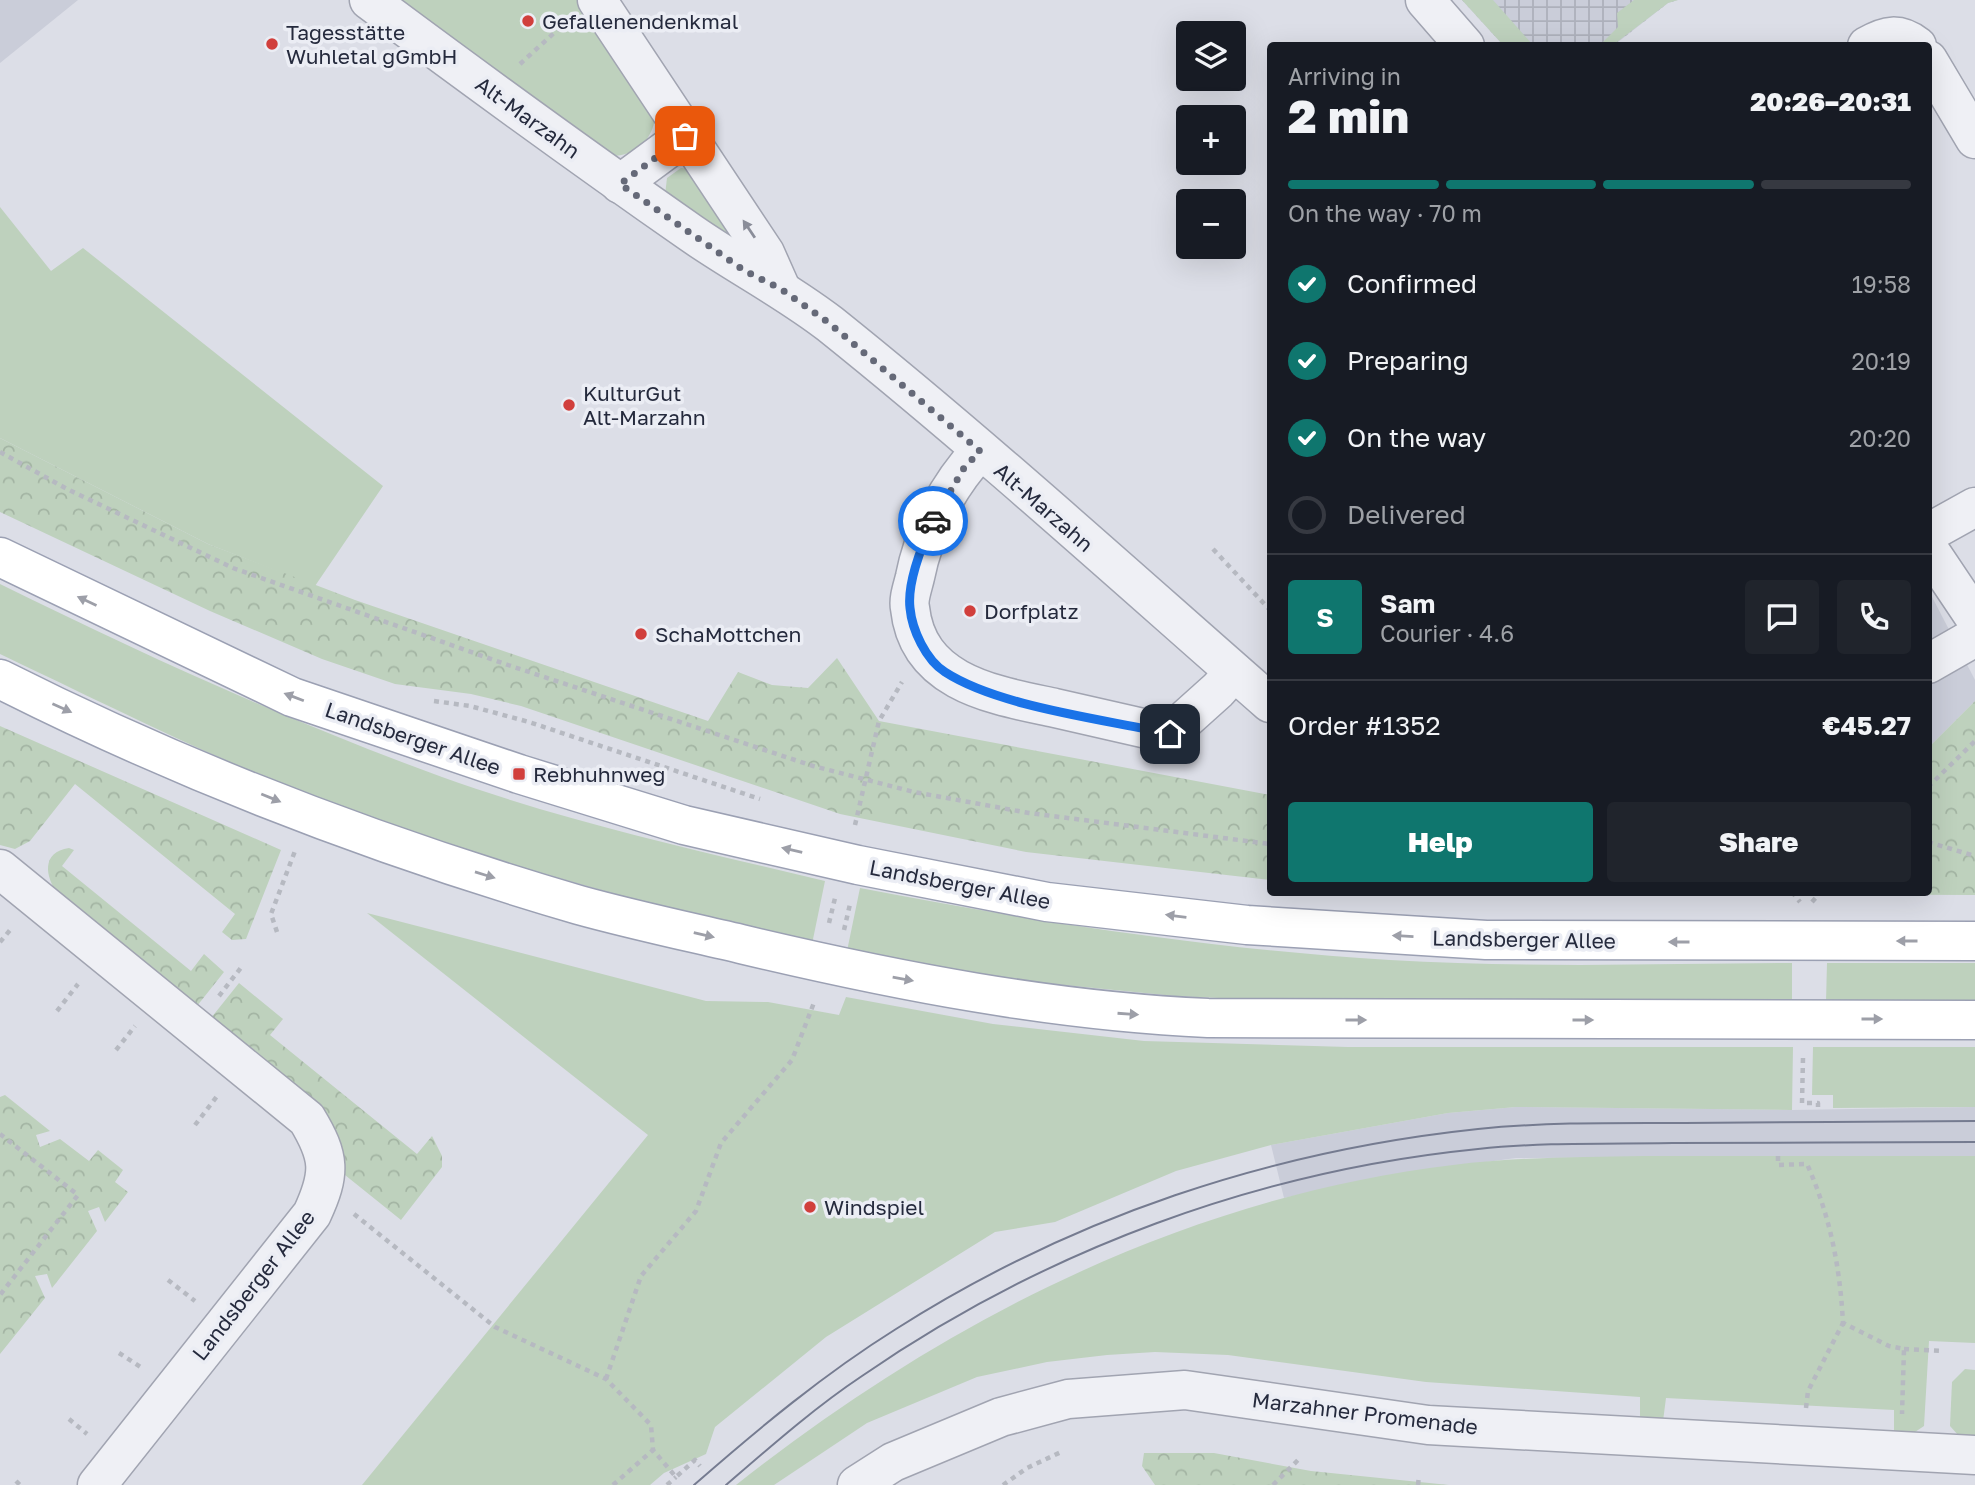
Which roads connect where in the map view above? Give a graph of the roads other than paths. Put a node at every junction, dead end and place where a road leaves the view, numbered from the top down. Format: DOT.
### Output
graph roads {
  1 [pos="369,0"];
  2 [pos="1425,0"];
  3 [pos="583,9"];
  4 [pos="1462,42"];
  5 [pos="1876,42"];
  6 [pos="1912,42"];
  7 [pos="1932,67"];
  8 [pos="685,136"];
  9 [pos="1975,139"];
  10 [pos="620,184"];
  11 [pos="781,289"];
  12 [pos="980,451"];
  13 [pos="1975,507"];
  14 [pos="1932,531"];
  15 [pos="1932,554"];
  16 [pos="0,557"];
  17 [pos="1975,618"];
  18 [pos="1975,637"];
  19 [pos="1932,662"];
  20 [pos="1234,672"];
  21 [pos="0,679"];
  22 [pos="1267,701"];
  23 [pos="0,869"];
  24 [pos="1975,941"];
  25 [pos="1975,1020"];
  26 [pos="1975,1455"];
  27 [pos="898,1474"];
  28 [pos="97,1485"];
  29 [pos="857,1485"];
  1 -- 10 [label="street, Alt-Marzahn"];
  2 -- 4 [label="street"];
  3 -- 8 [label="street"];
  5 -- 6 [label="street"];
  7 -- 9 [label="street"];
  8 -- 10 [label="street"];
  11 -- 8 [label="street, one-way"];
  10 -- 11 [label="street, Alt-Marzahn"];
  11 -- 12 [label="street, Alt-Marzahn"];
  12 -- 20 [label="street, Alt-Marzahn"];
  12 -- 20 [label="street"];
  13 -- 14 [label="street"];
  15 -- 17 [label="street"];
  24 -- 16 [label="main road, Landsberger Allee, one-way"];
  18 -- 19 [label="street"];
  20 -- 22 [label="street, Alt-Marzahn"];
  21 -- 25 [label="main road, one-way"];
  23 -- 28 [label="street, Landsberger Allee"];
  26 -- 27 [label="street, Marzahner Promenade"];
  27 -- 29 [label="street, Marzahner Promenade"];
}
